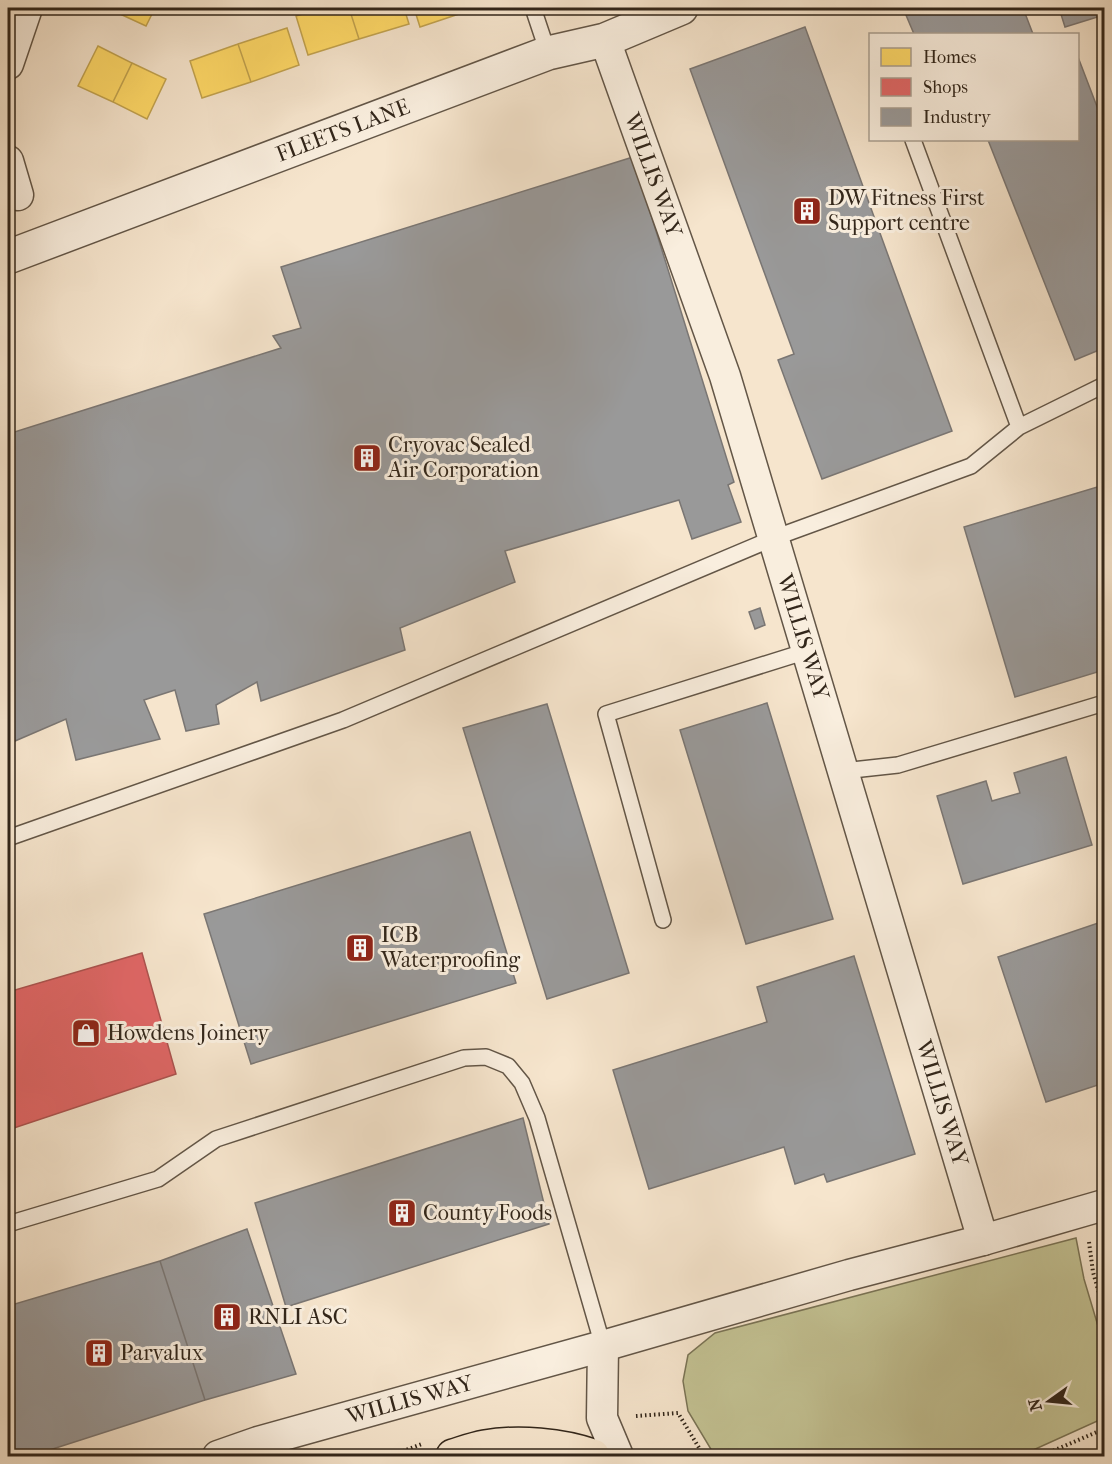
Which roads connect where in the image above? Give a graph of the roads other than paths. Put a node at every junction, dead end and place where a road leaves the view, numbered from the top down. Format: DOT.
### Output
graph roads {
  1 [pos="27,8"];
  2 [pos="533,8"];
  3 [pos="681,8"];
  4 [pos="605,40"];
  5 [pos="548,53"];
  6 [pos="8,64"];
  7 [pos="913,141"];
  8 [pos="8,161"];
  9 [pos="18,195"];
  10 [pos="8,256"];
  11 [pos="1104,385"];
  12 [pos="1019,427"];
  13 [pos="774,538"];
  14 [pos="807,651"];
  15 [pos="1104,703"];
  16 [pos="843,771"];
  17 [pos="8,838"];
  18 [pos="663,920"];
  19 [pos="1094,1208"];
  20 [pos="8,1224"];
  21 [pos="983,1240"];
  22 [pos="603,1346"];
  23 [pos="218,1456"];
  24 [pos="453,1456"];
  25 [pos="593,1456"];
  26 [pos="618,1456"];
  1 -- 6 [label="street"];
  2 -- 5 [label="lane"];
  3 -- 4 [label="street, FLEETS LANE"];
  4 -- 5 [label="street, FLEETS LANE"];
  4 -- 13 [label="street, WILLIS WAY"];
  5 -- 10 [label="street, FLEETS LANE"];
  7 -- 12 [label="lane"];
  8 -- 9 [label="street"];
  11 -- 12 [label="lane"];
  12 -- 13 [label="lane"];
  13 -- 14 [label="street, WILLIS WAY"];
  13 -- 17 [label="lane"];
  14 -- 16 [label="street, WILLIS WAY"];
  14 -- 18 [label="lane"];
  15 -- 16 [label="lane"];
  16 -- 21 [label="street, WILLIS WAY"];
  19 -- 21 [label="street, WILLIS WAY"];
  20 -- 22 [label="lane"];
  21 -- 22 [label="street, WILLIS WAY"];
  22 -- 23 [label="street, WILLIS WAY"];
  22 -- 26 [label="street"];
  24 -- 25 [label="main road"];
}
